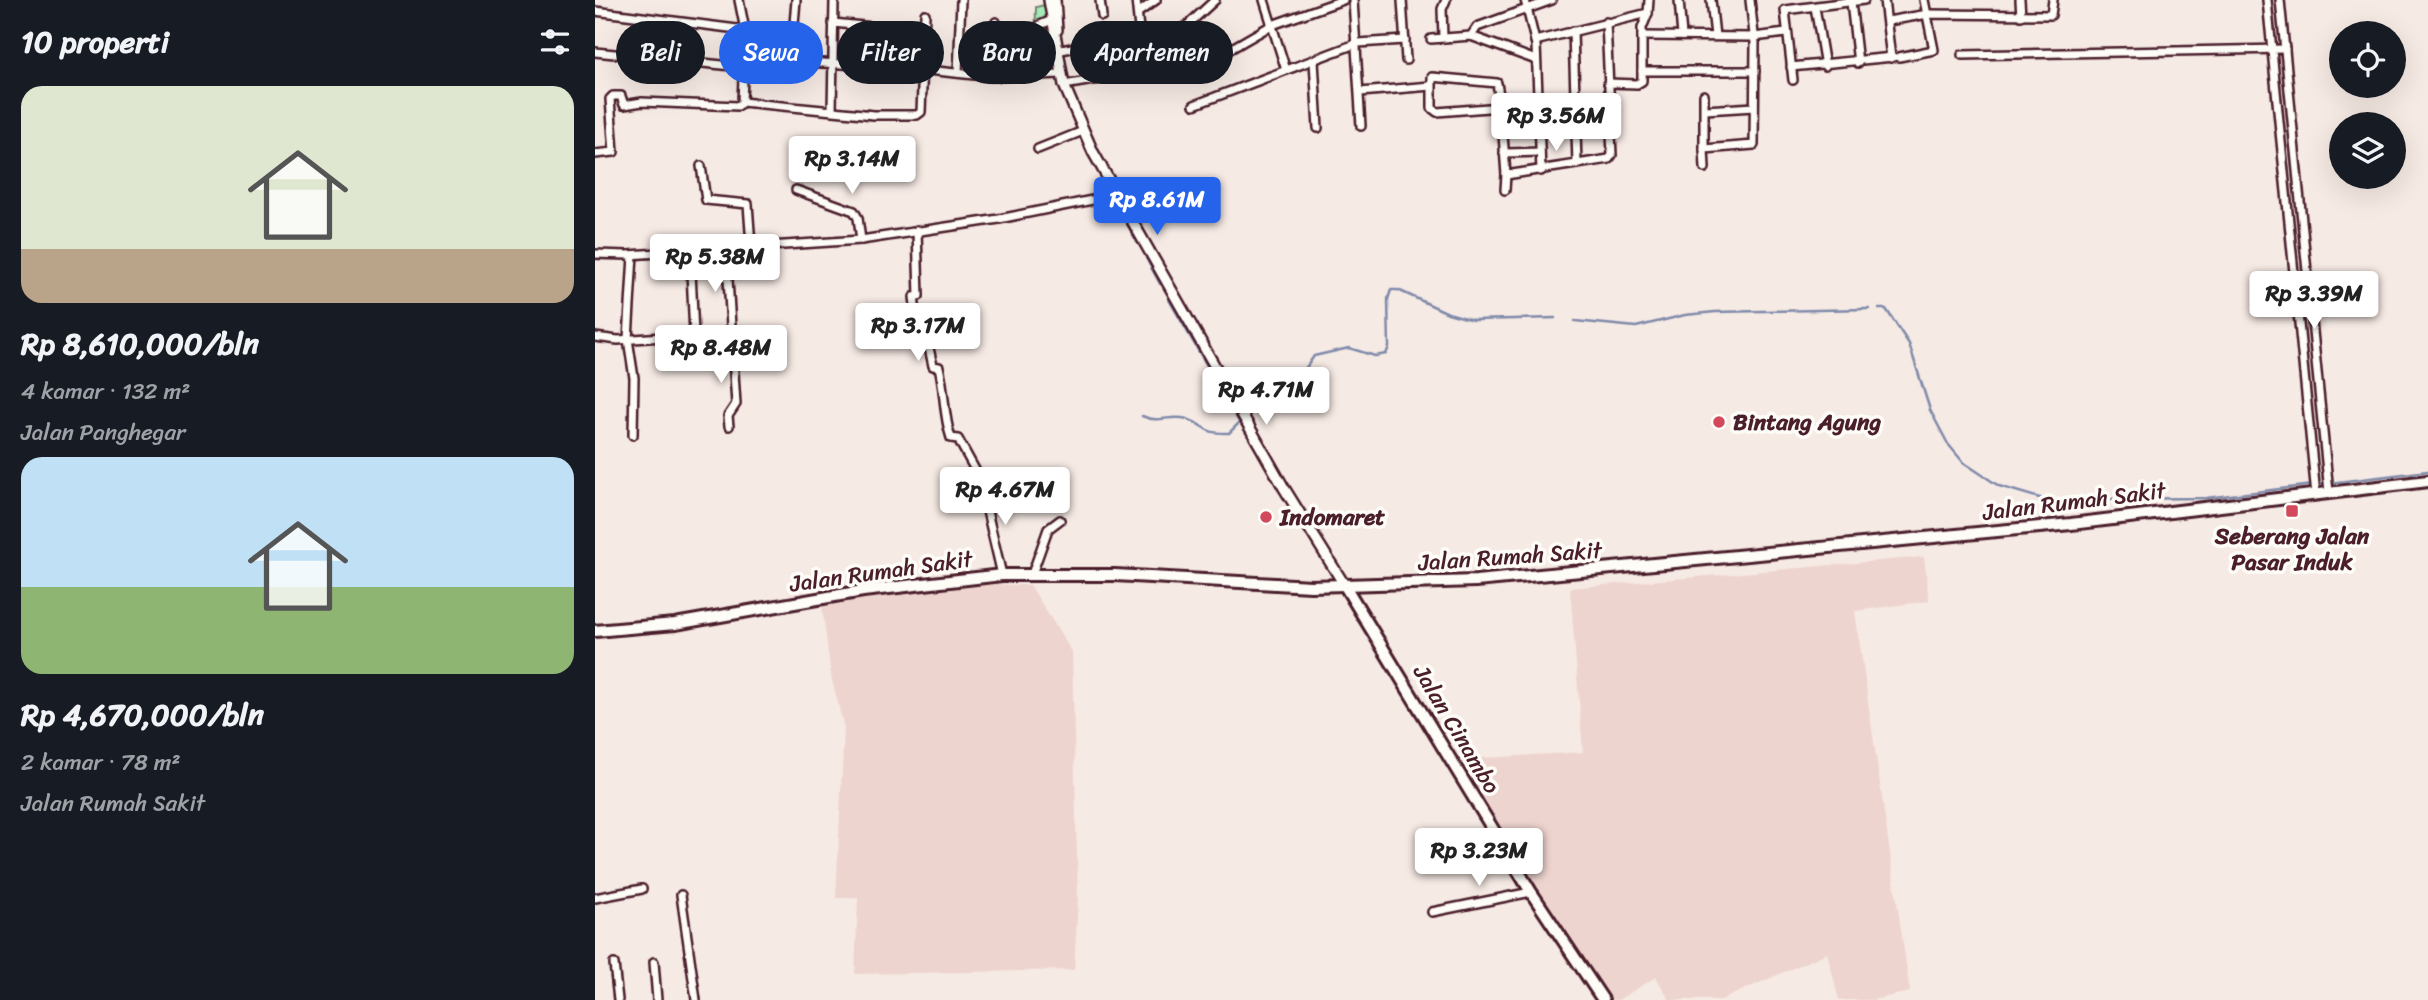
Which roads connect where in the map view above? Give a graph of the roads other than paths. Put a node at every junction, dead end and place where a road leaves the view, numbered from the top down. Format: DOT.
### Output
graph roads {
  1 [pos="739,0"];
  2 [pos="796,0"];
  3 [pos="834,0"];
  4 [pos="961,0"];
  5 [pos="1049,0"];
  6 [pos="1056,0"];
  7 [pos="1100,0"];
  8 [pos="1136,0"];
  9 [pos="1156,0"];
  10 [pos="1215,0"];
  11 [pos="1264,0"];
  12 [pos="1343,0"];
  13 [pos="1353,0"];
  14 [pos="1402,0"];
  15 [pos="1446,0"];
  16 [pos="1525,0"];
  17 [pos="1552,0"];
  18 [pos="1649,0"];
  19 [pos="1679,0"];
  20 [pos="1711,0"];
  21 [pos="1750,0"];
  22 [pos="1864,0"];
  23 [pos="1884,0"];
  24 [pos="1924,0"];
  25 [pos="2020,0"];
  26 [pos="2053,0"];
  27 [pos="2267,0"];
  28 [pos="2280,0"];
  29 [pos="1846,2"];
  30 [pos="1806,3"];
  31 [pos="1815,7"];
  32 [pos="1527,10"];
  33 [pos="595,11"];
  34 [pos="1139,12"];
  35 [pos="1648,13"];
  36 [pos="925,14"];
  37 [pos="1928,14"];
  38 [pos="1101,16"];
  39 [pos="2021,16"];
  40 [pos="1052,20"];
  41 [pos="743,21"];
  42 [pos="794,21"];
  43 [pos="925,21"];
  44 [pos="960,21"];
  45 [pos="1139,21"];
  46 [pos="1189,21"];
  47 [pos="1888,21"];
  48 [pos="1607,22"];
  49 [pos="833,23"];
  50 [pos="837,23"];
  51 [pos="1272,25"];
  52 [pos="719,27"];
  53 [pos="1058,30"];
  54 [pos="1573,31"];
  55 [pos="1786,33"];
  56 [pos="1471,36"];
  57 [pos="1642,36"];
  58 [pos="1682,36"];
  59 [pos="1715,36"];
  60 [pos="1443,37"];
  61 [pos="1754,37"];
  62 [pos="1405,40"];
  63 [pos="1431,40"];
  64 [pos="1535,41"];
  65 [pos="1358,43"];
  66 [pos="1233,47"];
  67 [pos="1070,48"];
  68 [pos="2285,49"];
  69 [pos="2272,50"];
  70 [pos="1056,51"];
  71 [pos="595,52"];
  72 [pos="1962,55"];
  73 [pos="1894,57"];
  74 [pos="1406,60"];
  75 [pos="1536,60"];
  76 [pos="719,61"];
  77 [pos="1314,61"];
  78 [pos="823,63"];
  79 [pos="832,63"];
  80 [pos="837,63"];
  81 [pos="1859,63"];
  82 [pos="1825,66"];
  83 [pos="1791,67"];
  84 [pos="1286,70"];
  85 [pos="1642,71"];
  86 [pos="1755,71"];
  87 [pos="944,72"];
  88 [pos="958,73"];
  89 [pos="1056,74"];
  90 [pos="1061,74"];
  91 [pos="1793,80"];
  92 [pos="1608,83"];
  93 [pos="743,84"];
  94 [pos="922,84"];
  95 [pos="1070,84"];
  96 [pos="1064,85"];
  97 [pos="1431,86"];
  98 [pos="1360,92"];
  99 [pos="1704,95"];
  100 [pos="743,102"];
  101 [pos="1194,105"];
  102 [pos="1501,107"];
  103 [pos="1754,107"];
  104 [pos="832,110"];
  105 [pos="1705,110"];
  106 [pos="1361,126"];
  107 [pos="1318,128"];
  108 [pos="1083,131"];
  109 [pos="1038,149"];
  110 [pos="1705,149"];
  111 [pos="1540,152"];
  112 [pos="1504,153"];
  113 [pos="595,154"];
  114 [pos="1577,164"];
  115 [pos="701,166"];
  116 [pos="1705,168"];
  117 [pos="1541,171"];
  118 [pos="1506,175"];
  119 [pos="796,190"];
  120 [pos="1505,190"];
  121 [pos="1117,195"];
  122 [pos="917,230"];
  123 [pos="861,240"];
  124 [pos="751,245"];
  125 [pos="726,248"];
  126 [pos="689,251"];
  127 [pos="595,254"];
  128 [pos="633,255"];
  129 [pos="595,337"];
  130 [pos="628,339"];
  131 [pos="731,339"];
  132 [pos="708,343"];
  133 [pos="729,426"];
  134 [pos="633,435"];
  135 [pos="2428,481"];
  136 [pos="2329,485"];
  137 [pos="2315,487"];
  138 [pos="1060,520"];
  139 [pos="1032,574"];
  140 [pos="1002,575"];
  141 [pos="1345,586"];
  142 [pos="595,631"];
  143 [pos="642,888"];
  144 [pos="1531,892"];
  145 [pos="681,895"];
  146 [pos="595,898"];
  147 [pos="1432,912"];
  148 [pos="654,962"];
  149 [pos="614,964"];
  150 [pos="618,1000"];
  151 [pos="657,1000"];
  152 [pos="696,1000"];
  153 [pos="1603,1000"];
  1 -- 41 [label="street"];
  2 -- 42 [label="street"];
  3 -- 49 [label="street"];
  4 -- 44 [label="street"];
  5 -- 40 [label="street"];
  6 -- 53 [label="street"];
  7 -- 38 [label="street"];
  8 -- 34 [label="street"];
  9 -- 34 [label="street"];
  10 -- 46 [label="street"];
  11 -- 51 [label="street"];
  12 -- 51 [label="street"];
  13 -- 65 [label="street"];
  14 -- 62 [label="street"];
  15 -- 60 [label="street"];
  16 -- 32 [label="street"];
  17 -- 32 [label="street"];
  18 -- 35 [label="street"];
  19 -- 58 [label="street"];
  20 -- 59 [label="street"];
  21 -- 61 [label="street"];
  22 -- 29 [label="street"];
  23 -- 47 [label="street"];
  24 -- 37 [label="street"];
  25 -- 39 [label="street"];
  26 -- 39 [label="street"];
  27 -- 69 [label="street"];
  28 -- 68 [label="street"];
  29 -- 31 [label="street"];
  29 -- 81 [label="street"];
  30 -- 31 [label="street"];
  30 -- 55 [label="street"];
  31 -- 82 [label="street"];
  32 -- 56 [label="street"];
  32 -- 64 [label="street"];
  33 -- 52 [label="street"];
  34 -- 45 [label="street"];
  35 -- 48 [label="street"];
  35 -- 57 [label="street"];
  36 -- 43 [label="street"];
  37 -- 39 [label="street"];
  37 -- 47 [label="street"];
  37 -- 73 [label="street"];
  47 -- 73 [label="street"];
  48 -- 54 [label="street"];
  48 -- 92 [label="street"];
  49 -- 50 [label="street"];
  49 -- 79 [label="street"];
  51 -- 66 [label="street"];
  51 -- 84 [label="street"];
  54 -- 64 [label="street"];
  54 -- 114 [label="street"];
  55 -- 61 [label="street"];
  55 -- 83 [label="street"];
  56 -- 60 [label="street"];
  56 -- 75 [label="street"];
  57 -- 58 [label="street"];
  57 -- 85 [label="street"];
  58 -- 59 [label="street"];
  59 -- 61 [label="street"];
  60 -- 63 [label="street"];
  61 -- 86 [label="street"];
  62 -- 65 [label="street"];
  62 -- 74 [label="street"];
  64 -- 75 [label="street"];
  65 -- 77 [label="street"];
  65 -- 98 [label="street"];
  67 -- 70 [label="street"];
  68 -- 69 [label="street"];
  68 -- 136 [label="street"];
  69 -- 72 [label="street"];
  69 -- 137 [label="street"];
  70 -- 90 [label="street"];
  71 -- 76 [label="street"];
  73 -- 81 [label="street"];
  75 -- 111 [label="street"];
  77 -- 84 [label="street"];
  77 -- 107 [label="street"];
  78 -- 79 [label="street"];
  79 -- 80 [label="street"];
  79 -- 104 [label="street"];
  81 -- 82 [label="street"];
  82 -- 83 [label="street"];
  83 -- 91 [label="street"];
  84 -- 101 [label="street"];
  85 -- 86 [label="street"];
  85 -- 92 [label="street"];
  86 -- 103 [label="street"];
  87 -- 88 [label="street"];
  89 -- 90 [label="street"];
  90 -- 96 [label="street"];
  92 -- 114 [label="street"];
  93 -- 100 [label="street"];
  94 -- 104 [label="street"];
  95 -- 96 [label="street"];
  96 -- 108 [label="street"];
  97 -- 98 [label="street"];
  97 -- 102 [label="street"];
  97 -- 102 [label="street"];
  98 -- 106 [label="street"];
  99 -- 105 [label="street"];
  100 -- 104 [label="street"];
  100 -- 113 [label="street"];
  102 -- 112 [label="street"];
  103 -- 105 [label="street"];
  103 -- 110 [label="street"];
  105 -- 110 [label="street"];
  108 -- 109 [label="street"];
  108 -- 121 [label="street"];
  110 -- 116 [label="street"];
  111 -- 112 [label="street"];
  111 -- 117 [label="street"];
  112 -- 118 [label="street"];
  114 -- 117 [label="street"];
  115 -- 124 [label="street"];
  117 -- 118 [label="street"];
  118 -- 120 [label="street"];
  119 -- 123 [label="street"];
  121 -- 122 [label="street"];
  121 -- 141 [label="street"];
  122 -- 123 [label="street"];
  122 -- 140 [label="street"];
  123 -- 124 [label="street"];
  124 -- 125 [label="street"];
  125 -- 126 [label="street"];
  125 -- 131 [label="street"];
  126 -- 128 [label="street"];
  126 -- 130 [label="street"];
  127 -- 128 [label="street"];
  128 -- 130 [label="street"];
  129 -- 130 [label="street"];
  130 -- 134 [label="street"];
  131 -- 132 [label="street"];
  131 -- 133 [label="street"];
  135 -- 136 [label="main road, Jalan Rumah Sakit"];
  136 -- 137 [label="main road, Jalan Rumah Sakit"];
  137 -- 141 [label="main road, Jalan Rumah Sakit"];
  138 -- 139 [label="street"];
  139 -- 140 [label="main road, Jalan Rumah Sakit"];
  139 -- 141 [label="main road, Jalan Rumah Sakit"];
  140 -- 142 [label="main road, Jalan Rumah Sakit"];
  141 -- 144 [label="main road, Jalan Cinambo"];
  143 -- 146 [label="street"];
  144 -- 147 [label="street"];
  144 -- 153 [label="main road, Jalan Cinambo"];
  145 -- 152 [label="street"];
  148 -- 151 [label="street"];
  149 -- 150 [label="street"];
}
